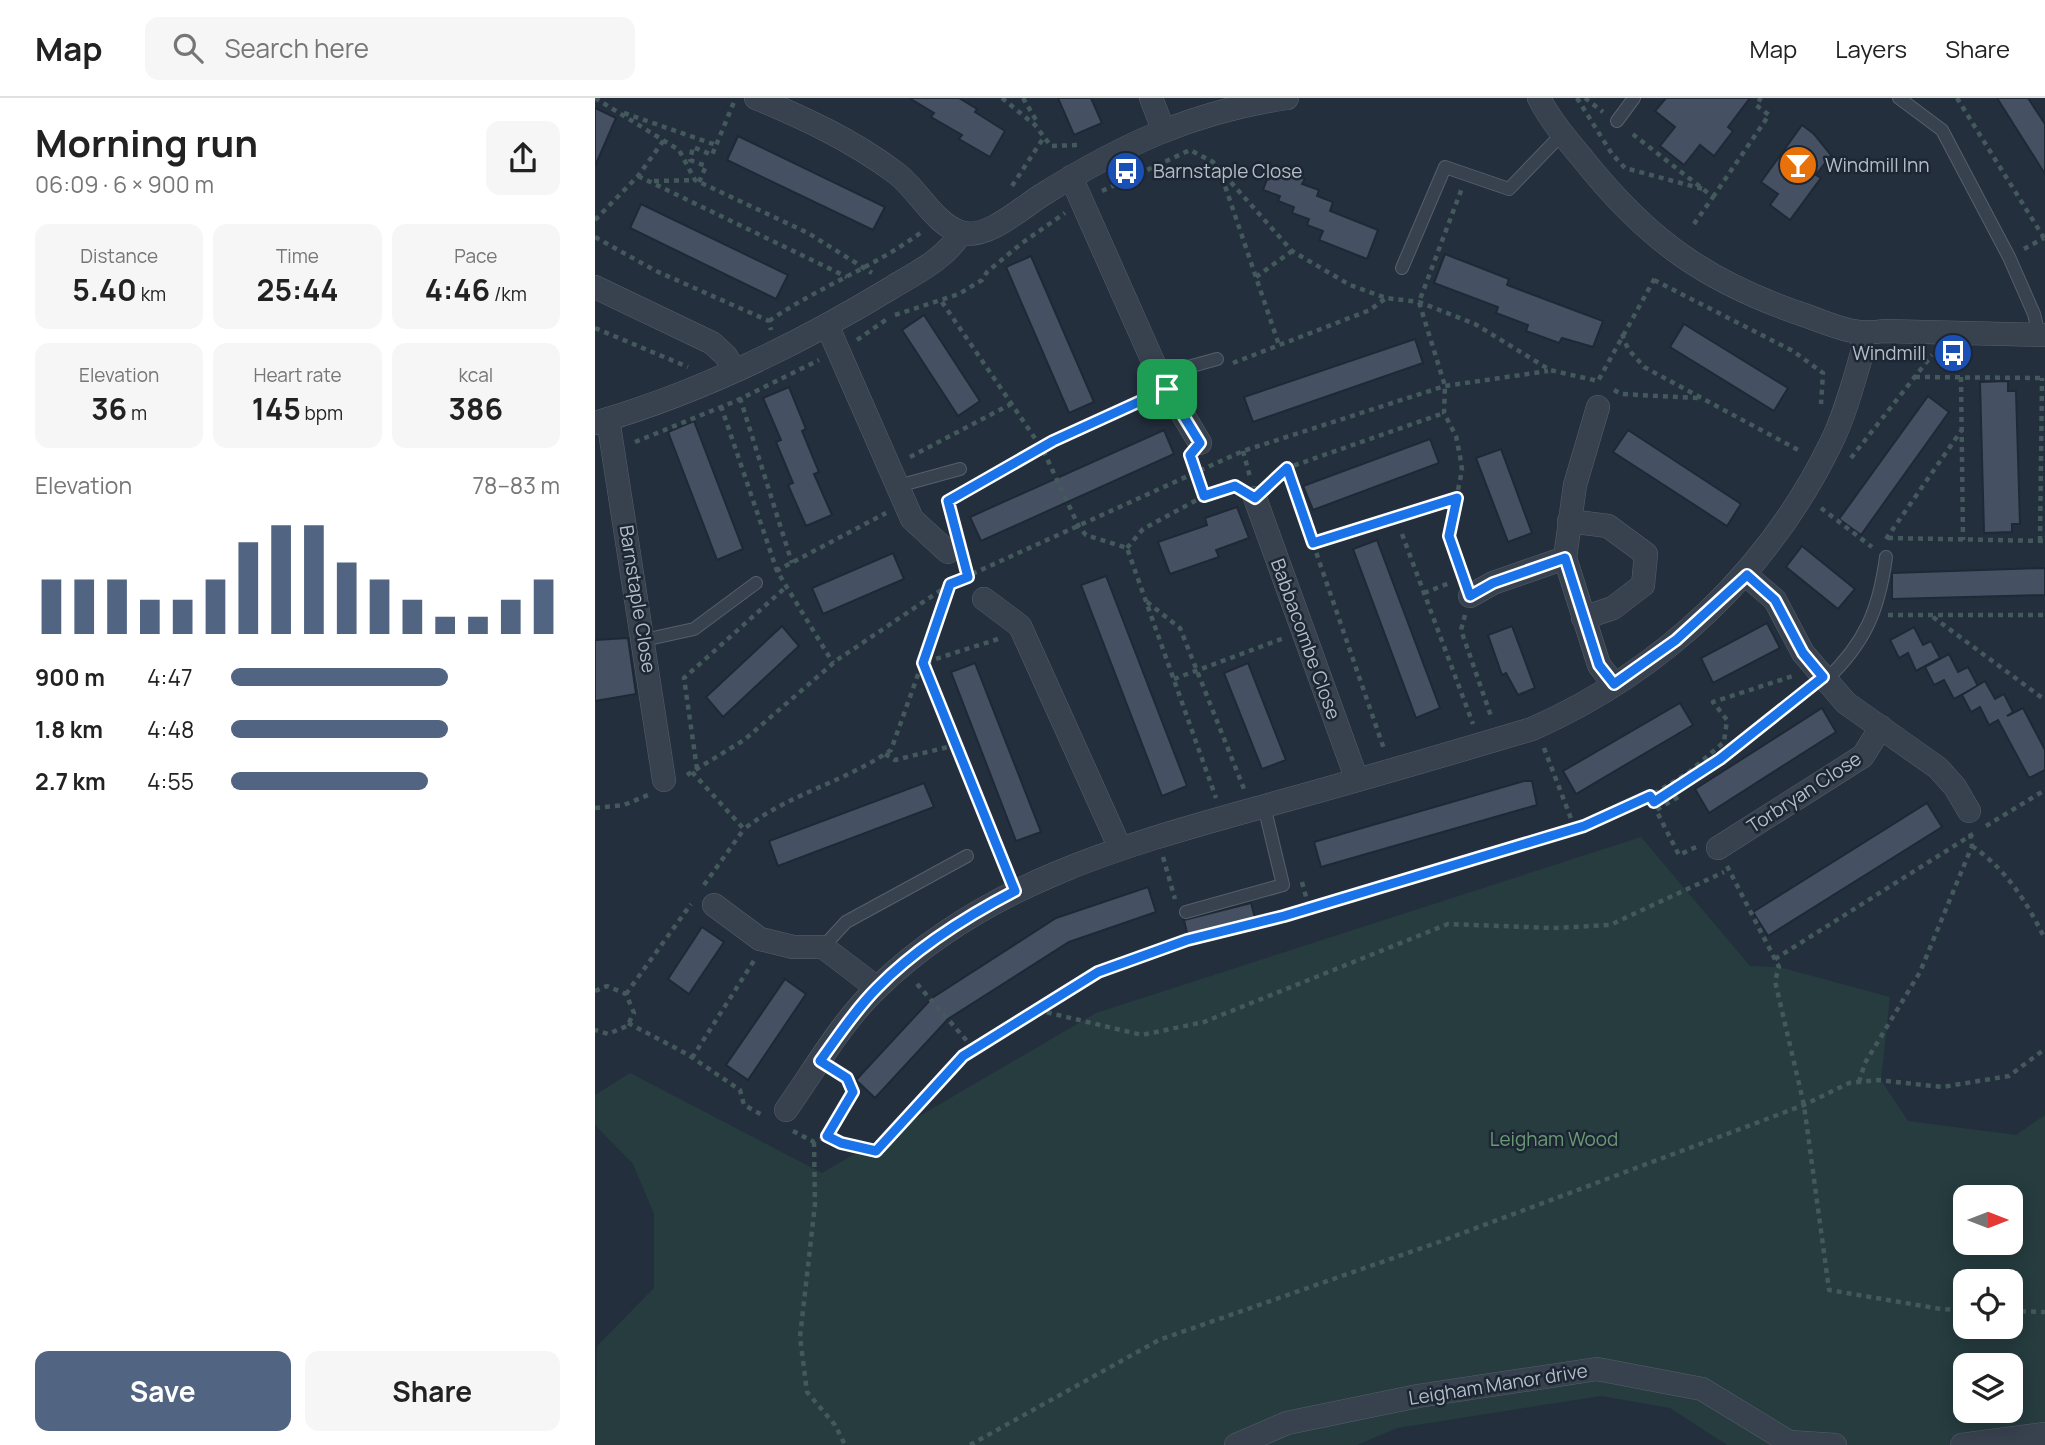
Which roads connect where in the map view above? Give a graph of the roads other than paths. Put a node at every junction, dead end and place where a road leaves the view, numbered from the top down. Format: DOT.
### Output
graph roads {
  1 [pos="756,98"];
  2 [pos="1151,98"];
  3 [pos="1287,98"];
  4 [pos="1634,98"];
  5 [pos="1899,98"];
  6 [pos="1537,99"];
  7 [pos="1617,121"];
  8 [pos="1163,129"];
  9 [pos="1562,134"];
  10 [pos="1072,177"];
  11 [pos="961,233"];
  12 [pos="1402,268"];
  13 [pos="595,287"];
  14 [pos="827,325"];
  15 [pos="1861,335"];
  16 [pos="2042,335"];
  17 [pos="1217,359"];
  18 [pos="724,374"];
  19 [pos="1163,382"];
  20 [pos="1598,407"];
  21 [pos="602,421"];
  22 [pos="1200,443"];
  23 [pos="960,469"];
  24 [pos="898,485"];
  25 [pos="1255,498"];
  26 [pos="1569,521"];
  27 [pos="1886,557"];
  28 [pos="956,558"];
  29 [pos="1565,558"];
  30 [pos="1747,575"];
  31 [pos="756,583"];
  32 [pos="1470,596"];
  33 [pos="984,599"];
  34 [pos="1583,618"];
  35 [pos="644,640"];
  36 [pos="1822,675"];
  37 [pos="1614,684"];
  38 [pos="1881,727"];
  39 [pos="1357,780"];
  40 [pos="667,784"];
  41 [pos="1258,808"];
  42 [pos="1976,820"];
  43 [pos="1120,848"];
  44 [pos="1718,848"];
  45 [pos="967,856"];
  46 [pos="714,905"];
  47 [pos="1186,912"];
  48 [pos="823,947"];
  49 [pos="877,988"];
  50 [pos="781,1119"];
  51 [pos="2045,1434"];
  52 [pos="1236,1445"];
  53 [pos="1835,1445"];
  54 [pos="1962,1445"];
  1 -- 11 [label="street"];
  2 -- 8 [label="street"];
  3 -- 8 [label="street"];
  4 -- 7 [label="lane"];
  5 -- 16 [label="lane"];
  6 -- 9 [label="street"];
  8 -- 10 [label="street"];
  9 -- 12 [label="lane"];
  9 -- 15 [label="street"];
  10 -- 11 [label="street"];
  10 -- 19 [label="street"];
  11 -- 14 [label="street, Barnstaple Close"];
  13 -- 18 [label="street"];
  14 -- 18 [label="street, Barnstaple Close"];
  14 -- 24 [label="street"];
  15 -- 16 [label="street"];
  15 -- 30 [label="street"];
  17 -- 19 [label="lane"];
  18 -- 21 [label="street, Barnstaple Close"];
  19 -- 22 [label="street"];
  20 -- 26 [label="street"];
  21 -- 35 [label="street, Barnstaple Close"];
  23 -- 24 [label="lane"];
  24 -- 28 [label="street"];
  25 -- 39 [label="street, Babbacombe Close"];
  26 -- 29 [label="street"];
  26 -- 34 [label="street"];
  27 -- 36 [label="lane"];
  29 -- 32 [label="street"];
  29 -- 34 [label="street"];
  30 -- 36 [label="street"];
  30 -- 37 [label="street"];
  31 -- 35 [label="lane"];
  33 -- 43 [label="street"];
  34 -- 37 [label="street"];
  35 -- 40 [label="street, Barnstaple Close"];
  36 -- 38 [label="street"];
  37 -- 39 [label="street"];
  38 -- 42 [label="street"];
  38 -- 44 [label="street, Torbryan Close"];
  39 -- 41 [label="street"];
  41 -- 43 [label="street"];
  41 -- 47 [label="lane"];
  43 -- 49 [label="street"];
  45 -- 48 [label="lane"];
  46 -- 48 [label="street"];
  48 -- 49 [label="street"];
  49 -- 50 [label="street"];
  51 -- 54 [label="street"];
  52 -- 53 [label="street, Leigham Manor drive"];
}
